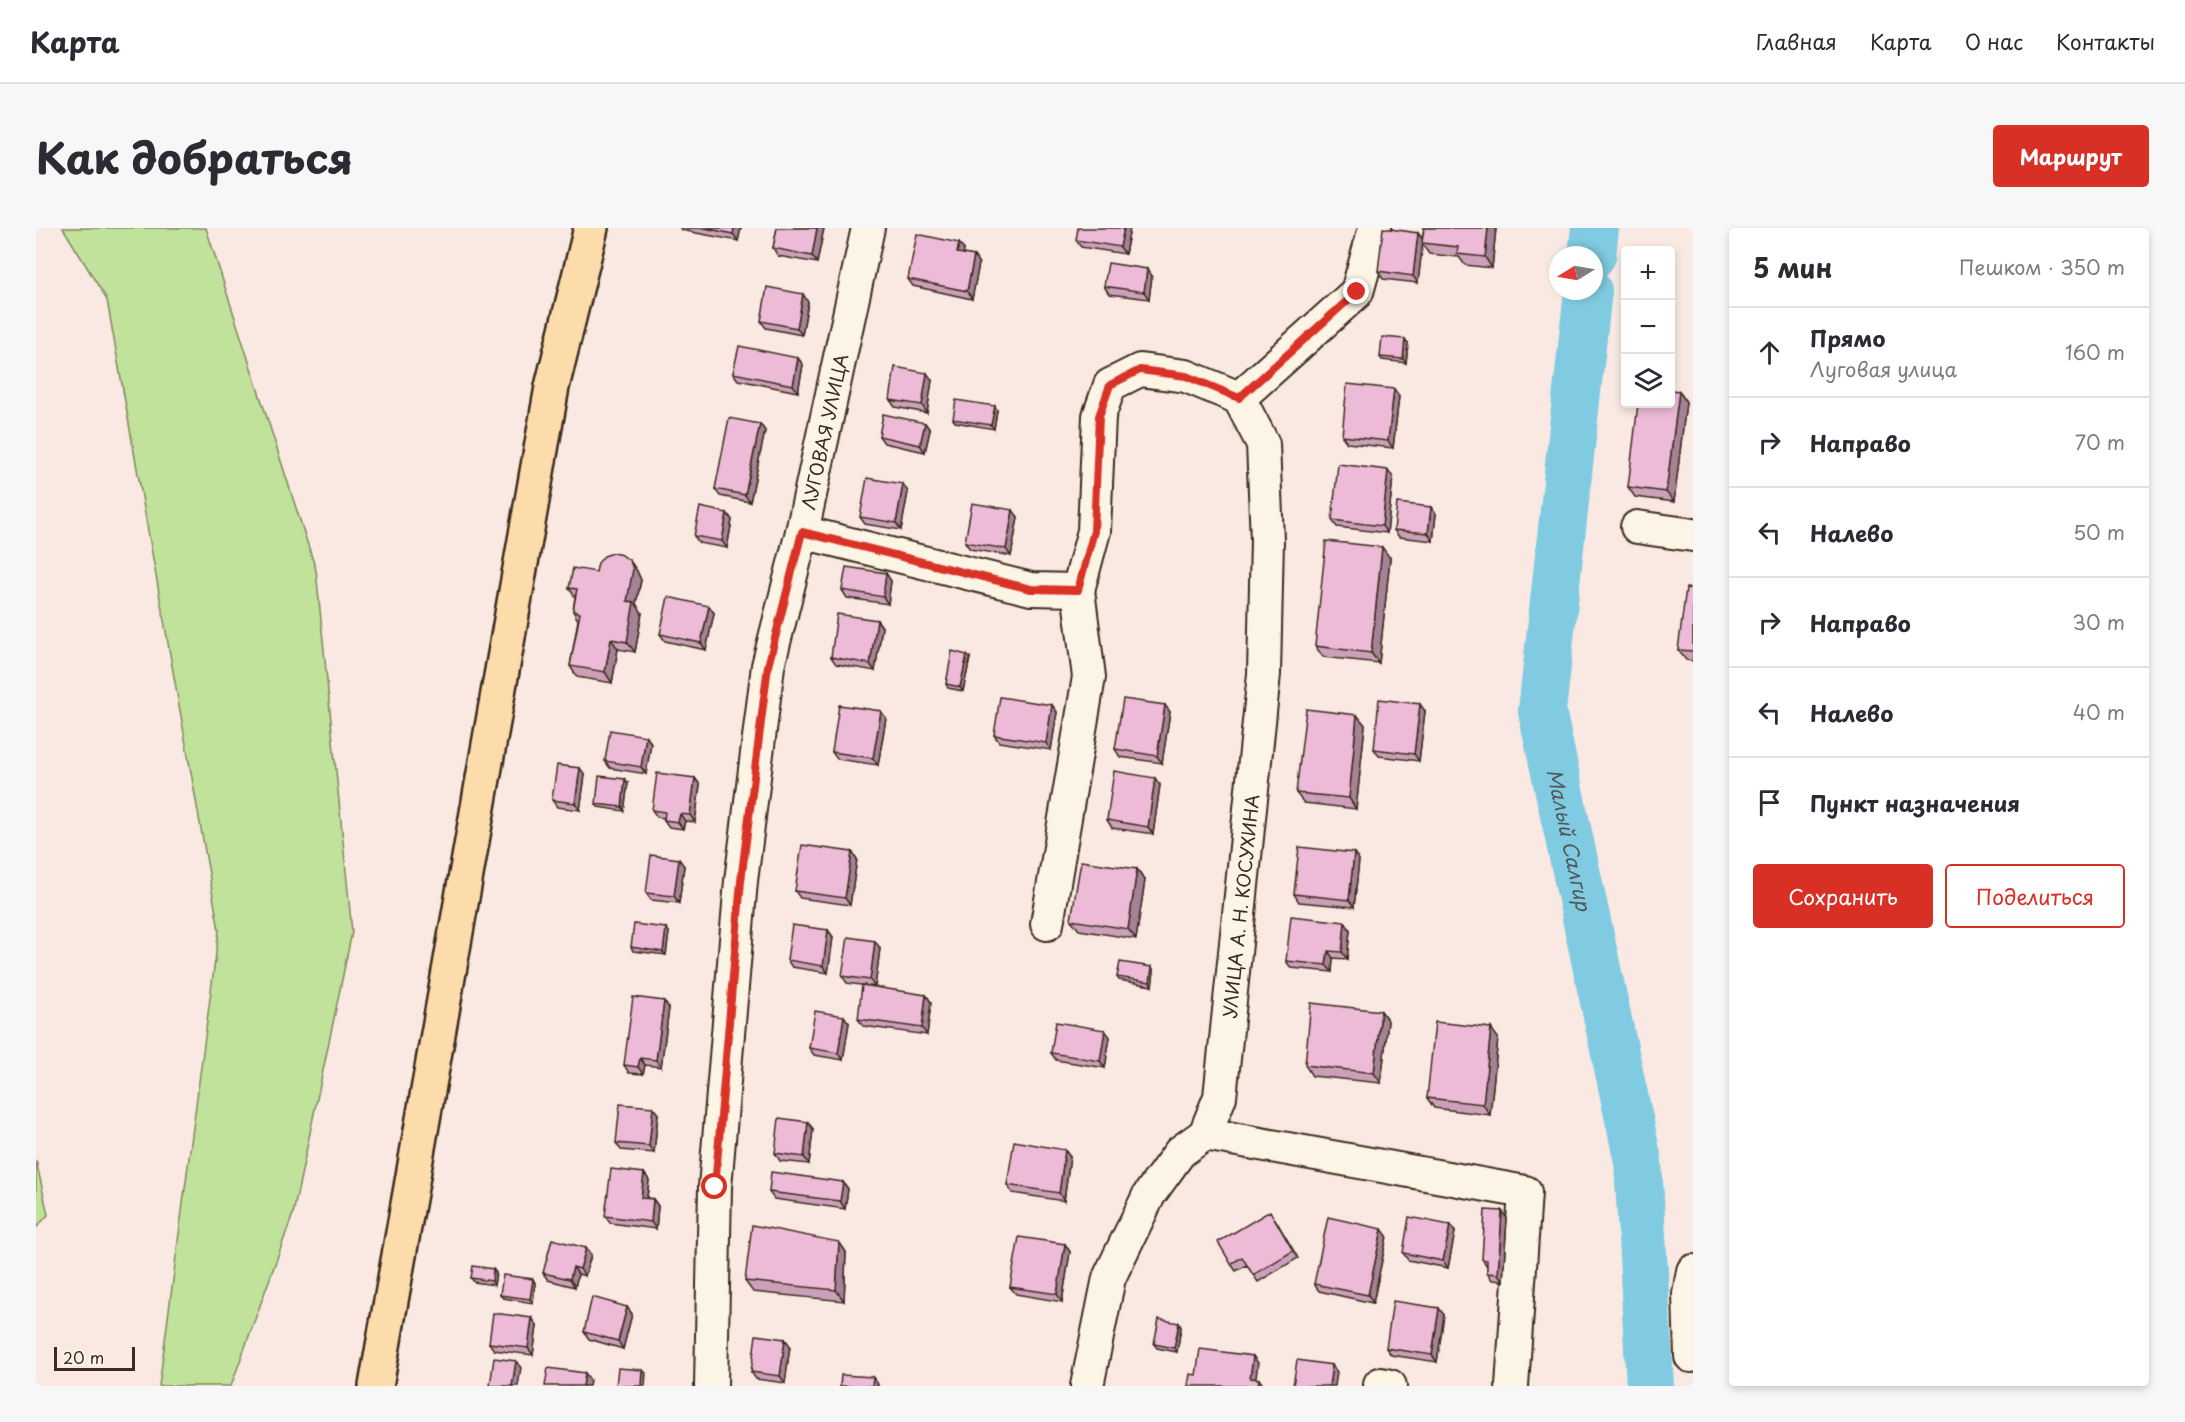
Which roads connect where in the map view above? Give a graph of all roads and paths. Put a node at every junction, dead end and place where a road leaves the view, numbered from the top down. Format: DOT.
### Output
graph roads {
  1 [pos="591,228"];
  2 [pos="868,228"];
  3 [pos="1375,228"];
  4 [pos="1239,398"];
  5 [pos="1637,527"];
  6 [pos="802,532"];
  7 [pos="1693,535"];
  8 [pos="1078,590"];
  9 [pos="1047,924"];
  10 [pos="1204,1134"];
  11 [pos="1693,1271"];
  12 [pos="1691,1356"];
  13 [pos="376,1386"];
  14 [pos="711,1386"];
  15 [pos="1087,1386"];
  16 [pos="1512,1386"];
  1 -- 13 [label="main road"];
  2 -- 6 [label="street, ЛУГОВАЯ УЛИЦА"];
  3 -- 4 [label="street"];
  4 -- 8 [label="street"];
  4 -- 10 [label="street, УЛИЦА А. Н. КОСУХИНА"];
  5 -- 7 [label="street"];
  6 -- 8 [label="street"];
  6 -- 14 [label="street, ЛУГОВАЯ УЛИЦА"];
  8 -- 9 [label="street"];
  10 -- 15 [label="street, УЛИЦА А. Н. КОСУХИНА"];
  10 -- 16 [label="street"];
  11 -- 12 [label="street"];
}
